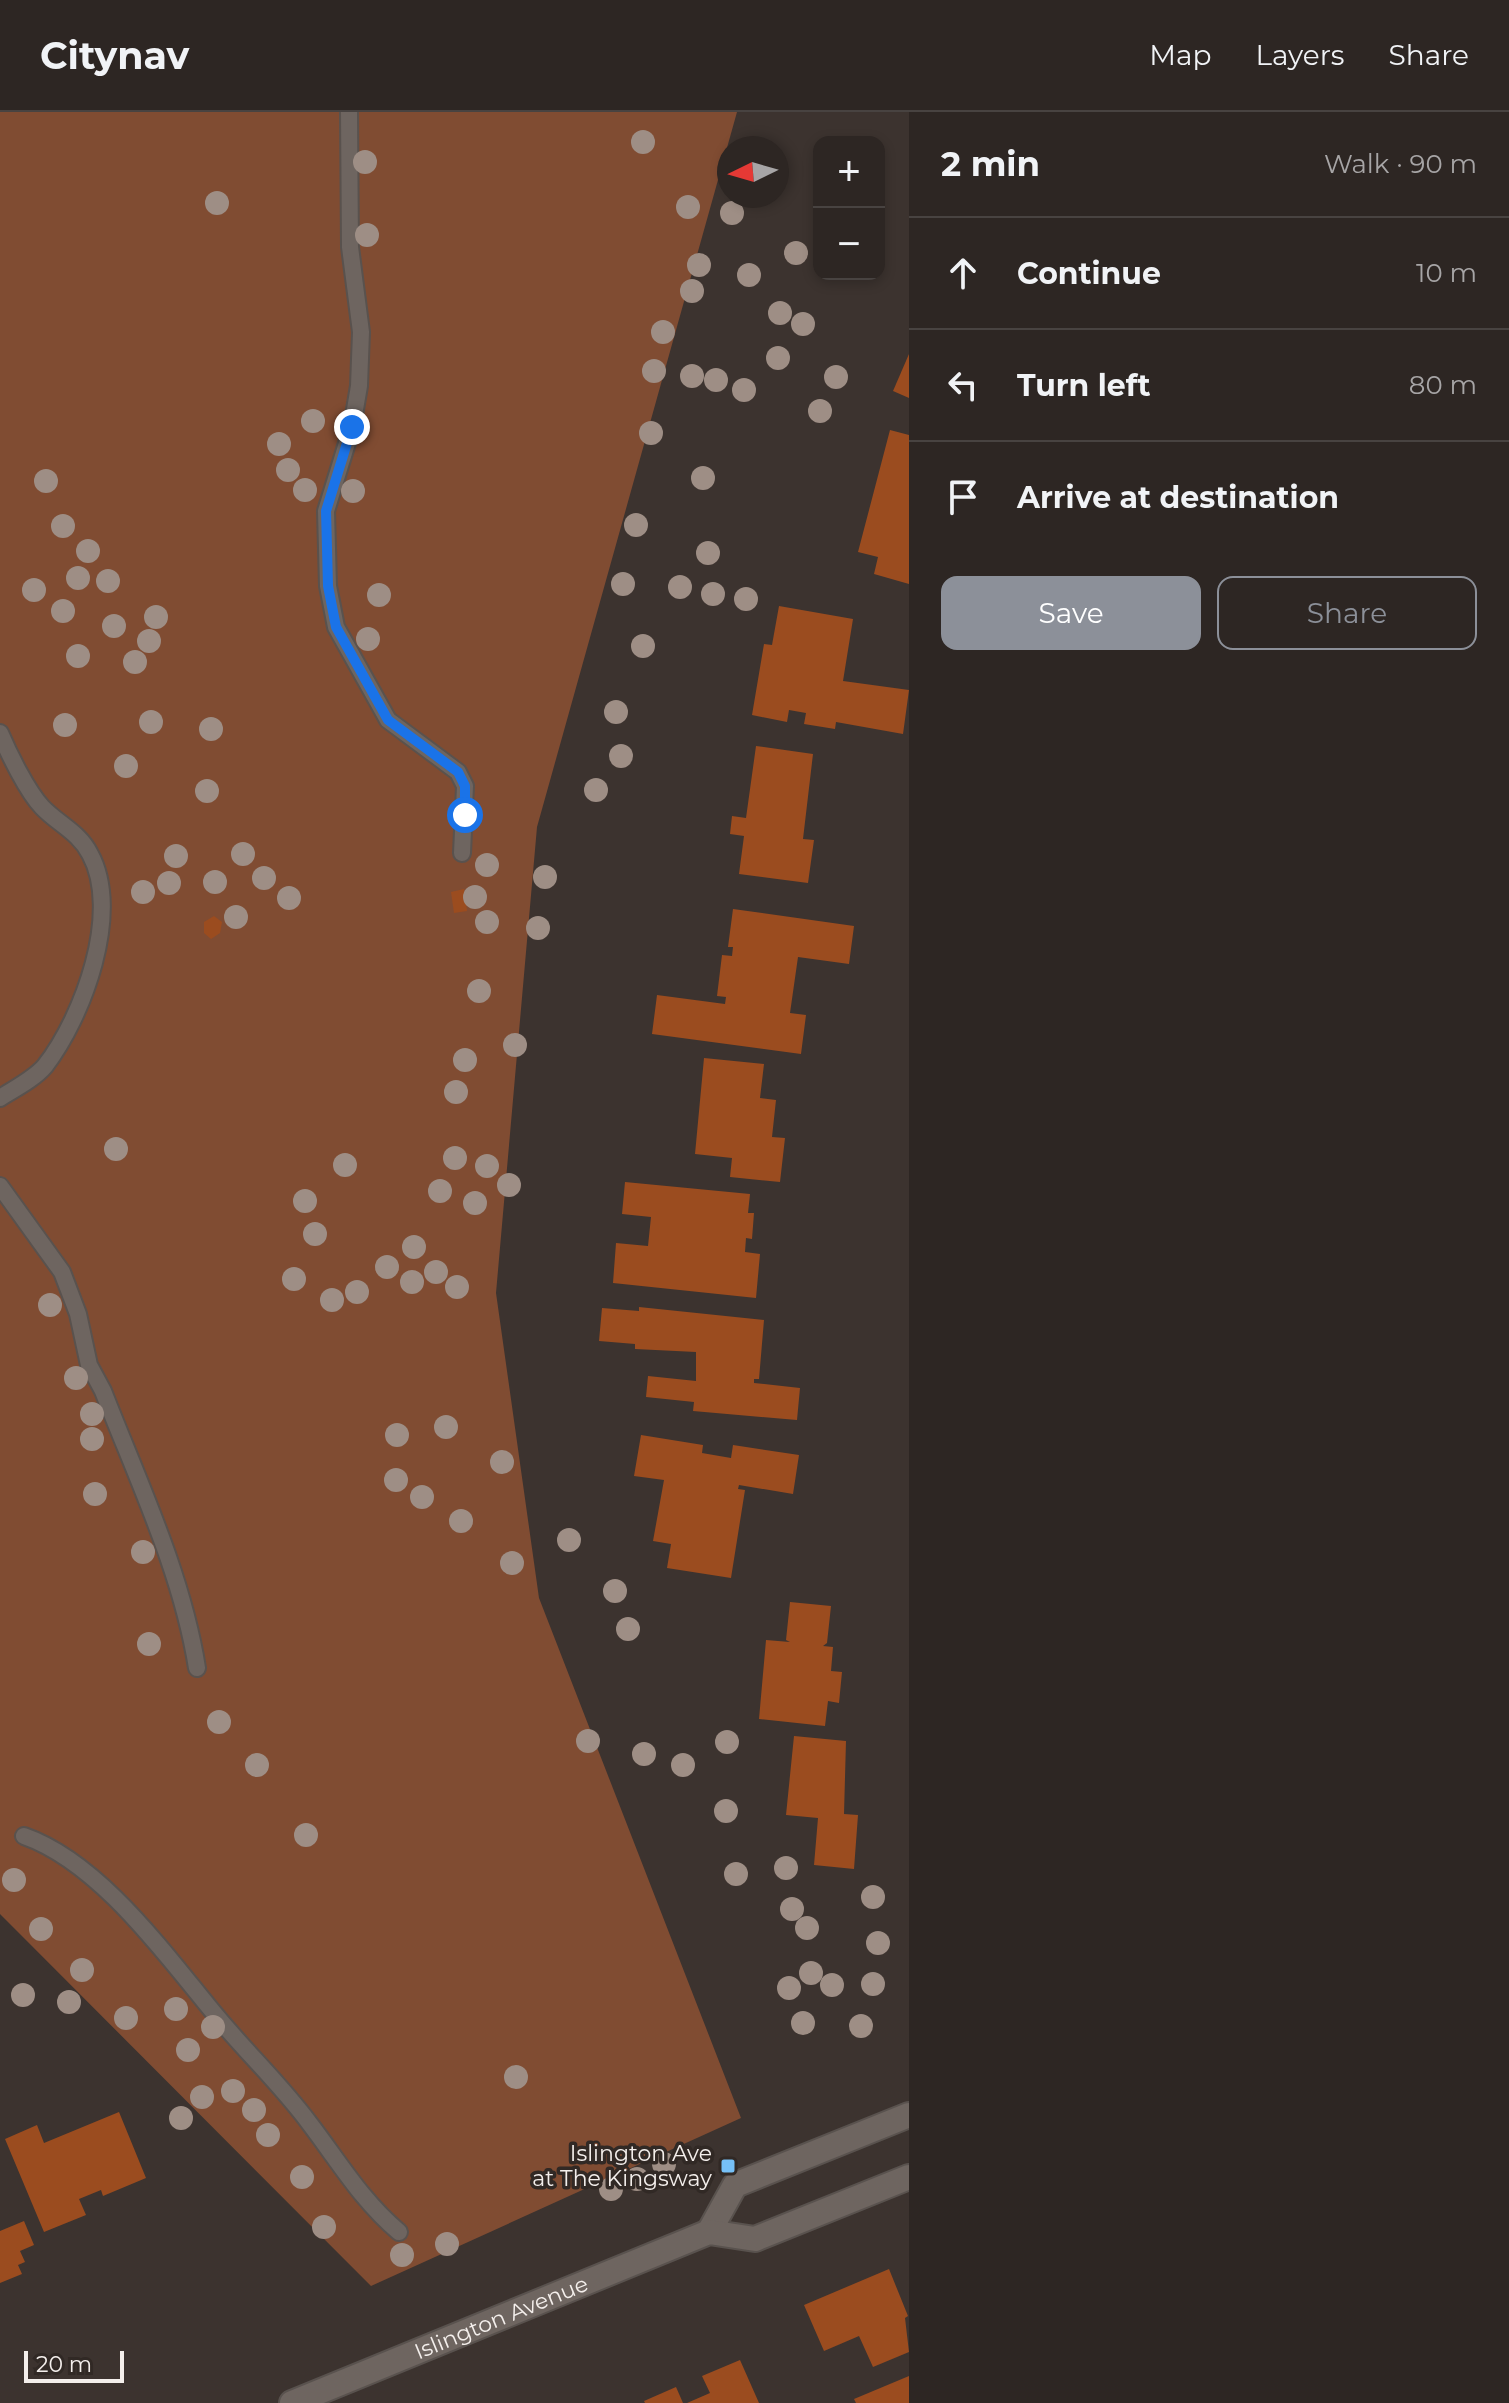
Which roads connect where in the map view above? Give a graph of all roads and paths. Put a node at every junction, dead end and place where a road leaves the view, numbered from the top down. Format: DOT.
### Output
graph roads {
  1 [pos="349,112"];
  2 [pos="0,733"];
  3 [pos="462,853"];
  4 [pos="0,1098"];
  5 [pos="0,1186"];
  6 [pos="197,1668"];
  7 [pos="24,1836"];
  8 [pos="909,2115"];
  9 [pos="909,2177"];
  10 [pos="399,2232"];
  11 [pos="709,2232"];
  12 [pos="292,2403"];
  1 -- 3 [label="lane"];
  2 -- 4 [label="lane"];
  5 -- 6 [label="lane"];
  7 -- 10 [label="lane"];
  8 -- 11 [label="main road"];
  9 -- 11 [label="main road"];
  11 -- 12 [label="main road, Islington Avenue"];
}
